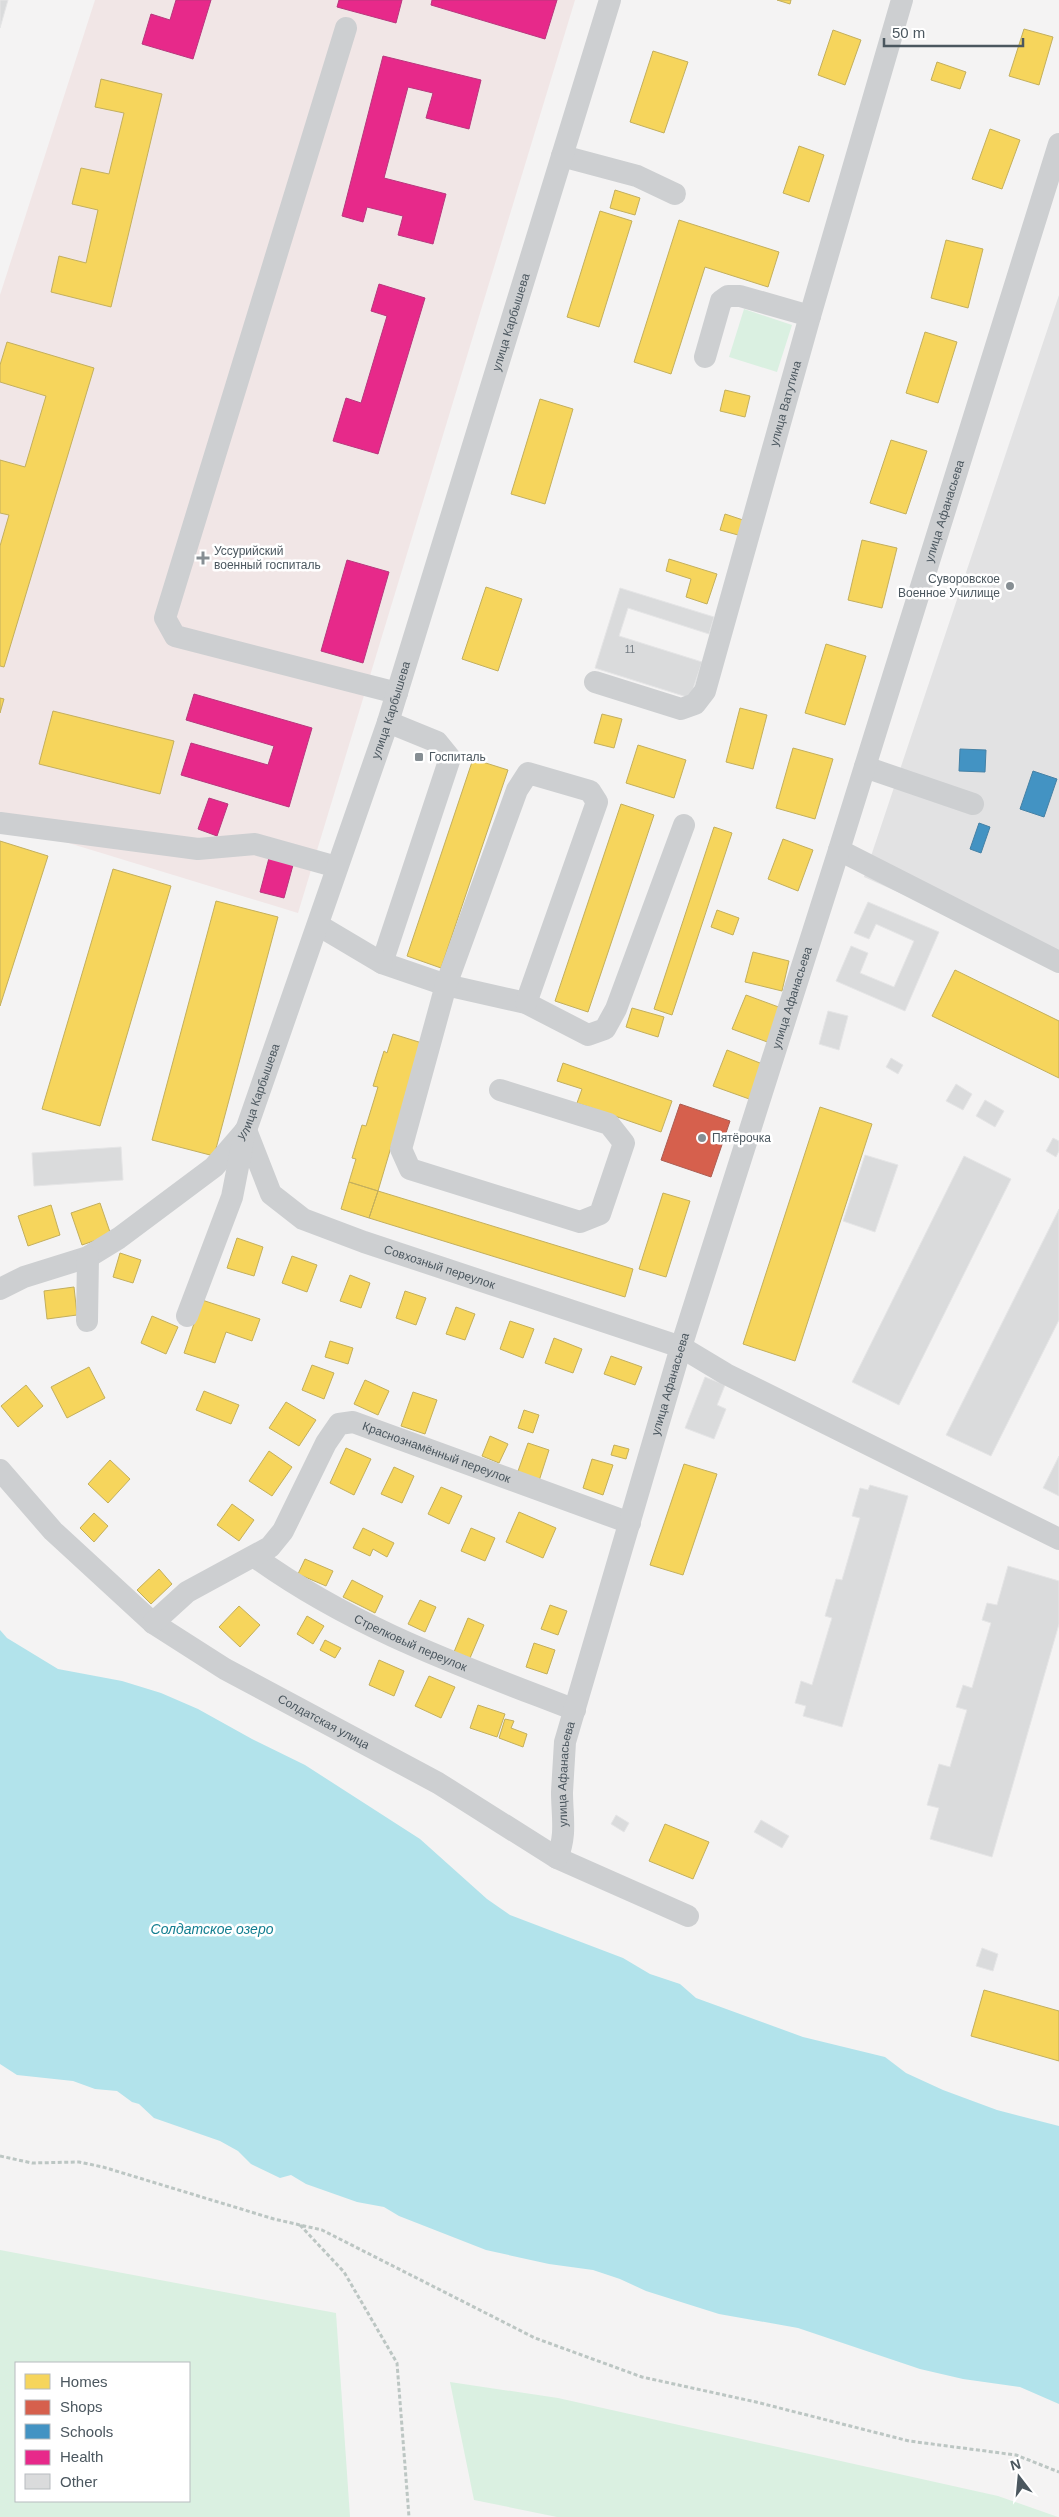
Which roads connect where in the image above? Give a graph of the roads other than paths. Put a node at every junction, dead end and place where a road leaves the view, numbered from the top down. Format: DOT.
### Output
graph roads {
  1 [pos="610,0"];
  2 [pos="902,0"];
  3 [pos="346,28"];
  4 [pos="1059,144"];
  5 [pos="562,156"];
  6 [pos="675,194"];
  7 [pos="810,316"];
  8 [pos="705,357"];
  9 [pos="595,682"];
  10 [pos="397,693"];
  11 [pos="388,722"];
  12 [pos="865,766"];
  13 [pos="973,804"];
  14 [pos="0,824"];
  15 [pos="684,825"];
  16 [pos="839,850"];
  17 [pos="336,867"];
  18 [pos="318,925"];
  19 [pos="1059,962"];
  20 [pos="382,963"];
  21 [pos="446,985"];
  22 [pos="526,1003"];
  23 [pos="500,1090"];
  24 [pos="246,1130"];
  25 [pos="88,1257"];
  26 [pos="0,1289"];
  27 [pos="188,1316"];
  28 [pos="87,1321"];
  29 [pos="681,1346"];
  30 [pos="0,1470"];
  31 [pos="630,1523"];
  32 [pos="1059,1539"];
  33 [pos="255,1556"];
  34 [pos="153,1623"];
  35 [pos="575,1710"];
  36 [pos="557,1858"];
  37 [pos="688,1916"];
  1 -- 5 [label="street, улица Карбышева"];
  2 -- 7 [label="street, улица Ватутина"];
  3 -- 10 [label="street"];
  4 -- 12 [label="street, улица Афанасьева"];
  5 -- 6 [label="street"];
  5 -- 10 [label="street, улица Карбышева"];
  7 -- 8 [label="street"];
  7 -- 9 [label="street, улица Ватутина"];
  10 -- 11 [label="street, улица Карбышева"];
  11 -- 17 [label="street, улица Карбышева"];
  11 -- 20 [label="street"];
  12 -- 13 [label="street"];
  12 -- 16 [label="street, улица Афанасьева"];
  14 -- 17 [label="street"];
  15 -- 22 [label="street"];
  16 -- 19 [label="street"];
  16 -- 29 [label="street, улица Афанасьева"];
  17 -- 18 [label="street, улица Карбышева"];
  18 -- 20 [label="street"];
  18 -- 24 [label="street, улица Карбышева"];
  20 -- 21 [label="street"];
  21 -- 22 [label="street"];
  21 -- 22 [label="street"];
  21 -- 23 [label="street"];
  24 -- 25 [label="street, улица Карбышева"];
  24 -- 27 [label="street"];
  24 -- 29 [label="street, Совхозный переулок"];
  25 -- 26 [label="street, улица Карбышева"];
  25 -- 28 [label="street"];
  29 -- 31 [label="street, улица Афанасьева"];
  29 -- 32 [label="street, Совхозный переулок"];
  30 -- 34 [label="street, Солдатская улица"];
  31 -- 33 [label="street, Краснознамённый переулок"];
  31 -- 35 [label="street, улица Афанасьева"];
  33 -- 34 [label="street, Краснознамённый переулок"];
  33 -- 35 [label="street, Стрелковый переулок"];
  34 -- 36 [label="street, Солдатская улица"];
  35 -- 36 [label="street, улица Афанасьева"];
  36 -- 37 [label="street, Солдатская улица"];
}
